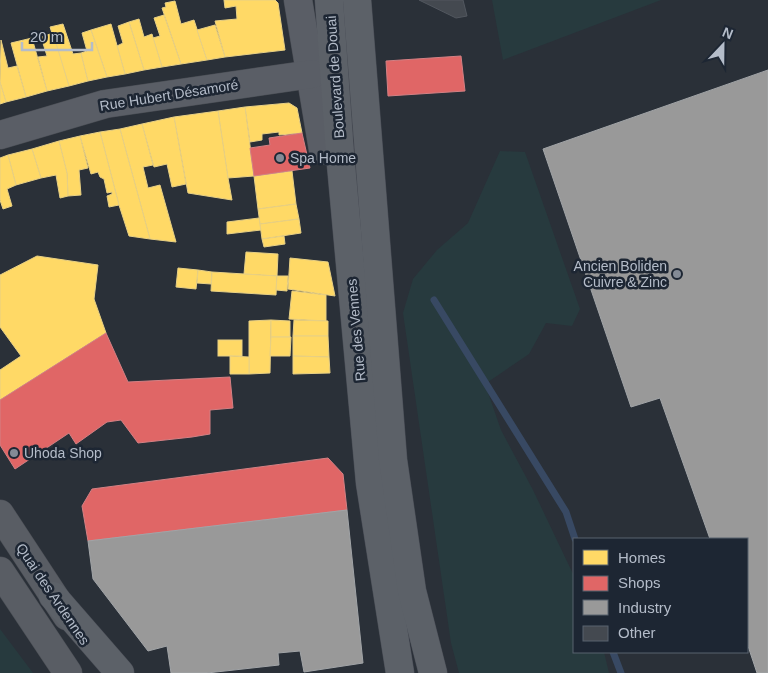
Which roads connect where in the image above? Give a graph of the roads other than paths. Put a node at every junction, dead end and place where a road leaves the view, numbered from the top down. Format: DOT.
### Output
graph roads {
  1 [pos="298,0"];
  2 [pos="329,0"];
  3 [pos="357,0"];
  4 [pos="312,74"];
  5 [pos="0,136"];
  6 [pos="340,154"];
  7 [pos="0,514"];
  8 [pos="0,571"];
  9 [pos="53,596"];
  10 [pos="68,673"];
  11 [pos="106,673"];
  12 [pos="120,673"];
  13 [pos="400,673"];
  14 [pos="433,673"];
  1 -- 4 [label="street"];
  2 -- 6 [label="main road, Boulevard de Douai"];
  3 -- 14 [label="main road, Rue des Vennes"];
  4 -- 5 [label="street, Rue Hubert Désamoré"];
  4 -- 6 [label="street"];
  6 -- 13 [label="main road, Rue des Vennes"];
  7 -- 9 [label="main road, Quai des Ardennes"];
  8 -- 10 [label="main road"];
  9 -- 11 [label="main road, Quai des Ardennes"];
  9 -- 12 [label="main road"];
}
